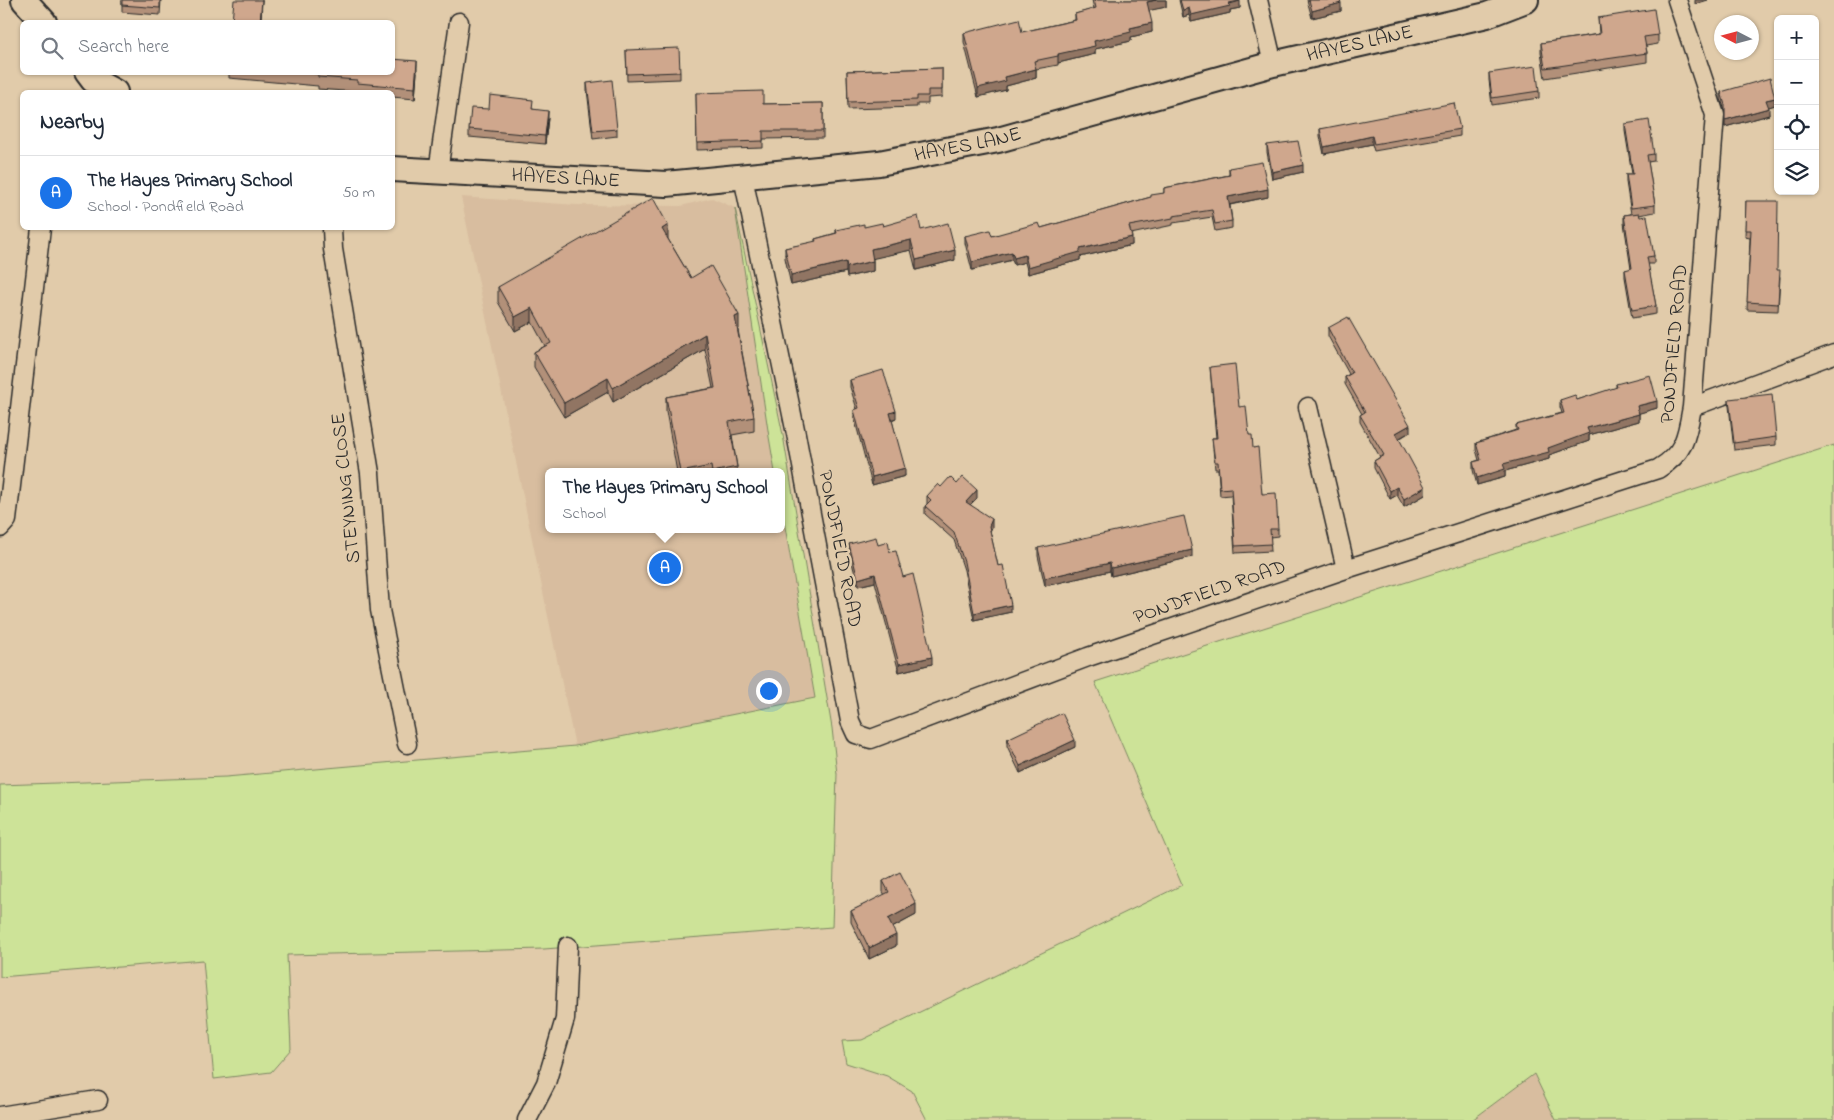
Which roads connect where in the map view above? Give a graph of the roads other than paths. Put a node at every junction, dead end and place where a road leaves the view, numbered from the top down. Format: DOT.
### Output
graph roads {
  1 [pos="24,0"];
  2 [pos="1258,0"];
  3 [pos="1526,0"];
  4 [pos="1677,0"];
  5 [pos="42,20"];
  6 [pos="459,22"];
  7 [pos="1273,64"];
  8 [pos="89,82"];
  9 [pos="110,90"];
  10 [pos="395,169"];
  11 [pos="438,172"];
  12 [pos="743,177"];
  13 [pos="41,230"];
  14 [pos="332,230"];
  15 [pos="1834,354"];
  16 [pos="1308,407"];
  17 [pos="1692,407"];
  18 [pos="0,528"];
  19 [pos="1346,569"];
  20 [pos="407,744"];
  21 [pos="568,946"];
  22 [pos="98,1100"];
  23 [pos="0,1116"];
  24 [pos="527,1120"];
  1 -- 5 [label="street"];
  2 -- 7 [label="street"];
  3 -- 7 [label="street, HAYES LANE"];
  4 -- 17 [label="street, PONDFIELD ROAD"];
  6 -- 11 [label="street"];
  7 -- 12 [label="street, HAYES LANE"];
  8 -- 9 [label="street"];
  10 -- 11 [label="street, HAYES LANE"];
  11 -- 12 [label="street, HAYES LANE"];
  12 -- 19 [label="street, PONDFIELD ROAD"];
  13 -- 18 [label="street"];
  14 -- 20 [label="street, STEYNING CLOSE"];
  15 -- 17 [label="street"];
  16 -- 19 [label="street"];
  17 -- 19 [label="street, PONDFIELD ROAD"];
  21 -- 24 [label="street"];
  22 -- 23 [label="street"];
}
